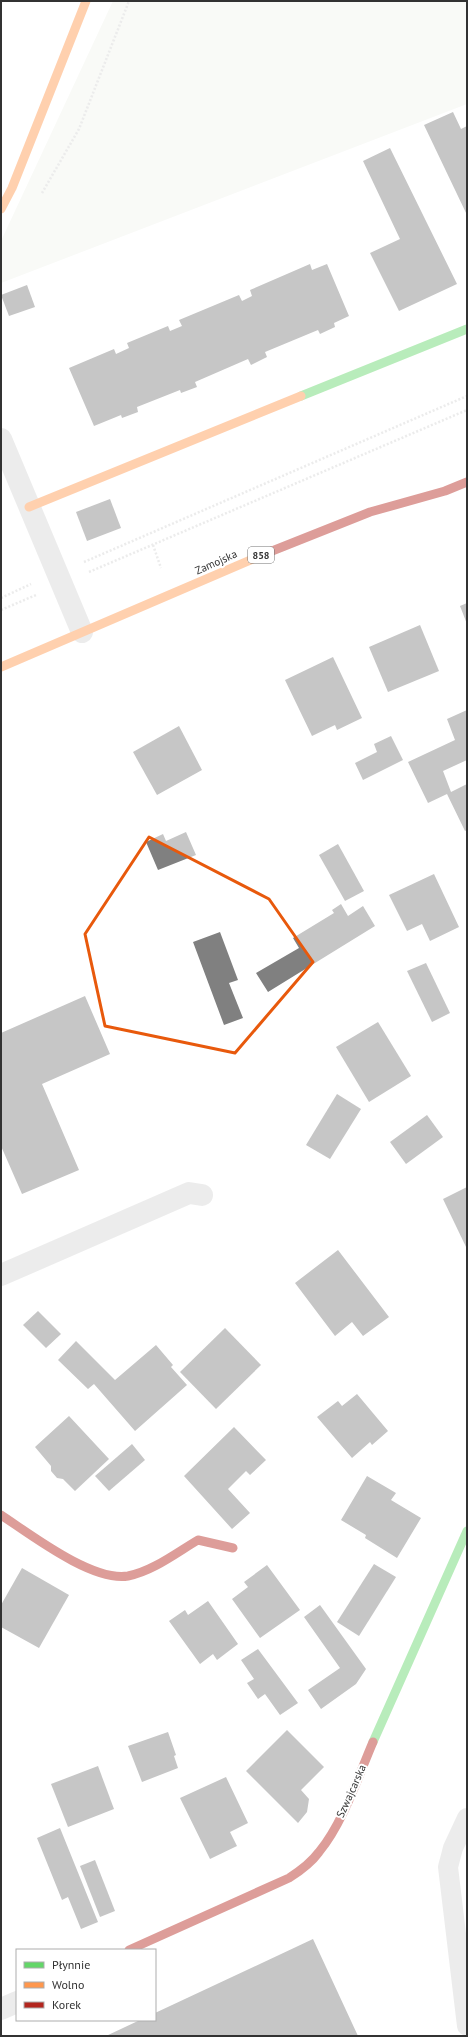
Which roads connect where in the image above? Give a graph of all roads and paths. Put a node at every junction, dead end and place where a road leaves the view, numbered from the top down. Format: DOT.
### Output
graph roads {
  1 [pos="86,1"];
  2 [pos="128,1"];
  3 [pos="41,195"];
  4 [pos="1,209"];
  5 [pos="467,328"];
  6 [pos="467,396"];
  7 [pos="467,410"];
  8 [pos="1,439"];
  9 [pos="467,482"];
  10 [pos="467,488"];
  11 [pos="445,491"];
  12 [pos="29,507"];
  13 [pos="60,578"];
  14 [pos="1,598"];
  15 [pos="1,610"];
  16 [pos="82,632"];
  17 [pos="1,667"];
  18 [pos="202,1195"];
  19 [pos="1,1275"];
  20 [pos="1,1515"];
  21 [pos="467,1531"];
  22 [pos="233,1548"];
  23 [pos="467,1818"];
  24 [pos="131,1949"];
  25 [pos="16,2002"];
  26 [pos="1,2009"];
  27 [pos="467,2026"];
  1 -- 4 [label="street"];
  2 -- 3 [label="path"];
  5 -- 12 [label="street"];
  6 -- 13 [label="path"];
  7 -- 13 [label="path"];
  8 -- 12 [label="street"];
  9 -- 11 [label="street, Zamojska / 858"];
  10 -- 11 [label="street, Zamojska / 858"];
  11 -- 16 [label="street, Zamojska / 858"];
  12 -- 13 [label="street"];
  13 -- 14 [label="path"];
  13 -- 15 [label="path"];
  13 -- 16 [label="street"];
  16 -- 17 [label="street, Zamojska / 858"];
  18 -- 19 [label="street"];
  20 -- 22 [label="street"];
  21 -- 24 [label="street, Szwajcarska"];
  23 -- 27 [label="lane"];
  25 -- 26 [label="street"];
}
